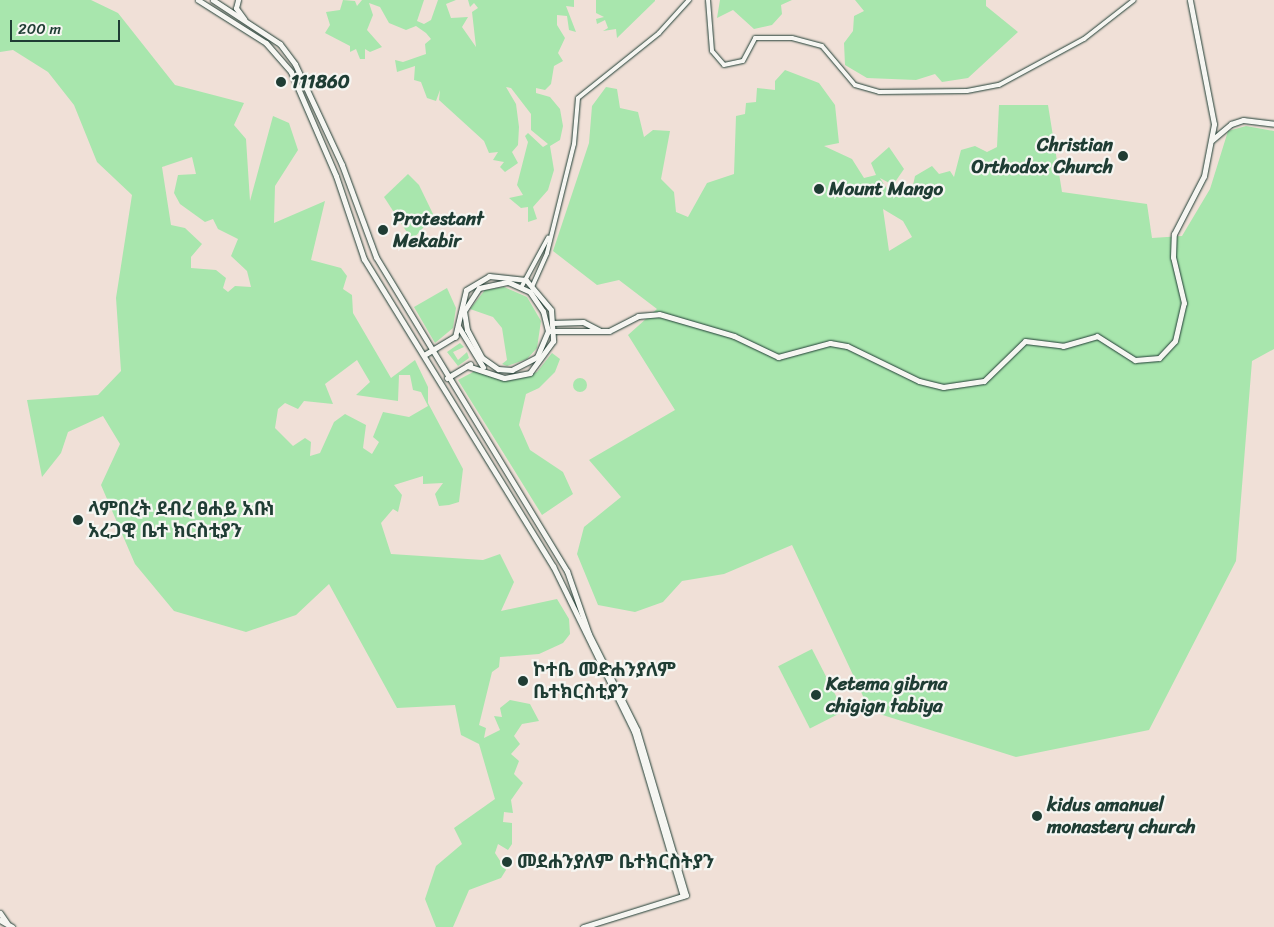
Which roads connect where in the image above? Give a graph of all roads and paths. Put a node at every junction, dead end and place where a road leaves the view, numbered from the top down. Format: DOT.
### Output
graph roads {
  1 [pos="198,0"];
  2 [pos="238,0"];
  3 [pos="689,0"];
  4 [pos="708,0"];
  5 [pos="1134,0"];
  6 [pos="1190,0"];
  7 [pos="217,1"];
  8 [pos="248,22"];
  9 [pos="246,30"];
  10 [pos="1274,124"];
  11 [pos="1212,140"];
  12 [pos="549,236"];
  13 [pos="526,280"];
  14 [pos="532,284"];
  15 [pos="522,286"];
  16 [pos="530,292"];
  17 [pos="410,314"];
  18 [pos="402,320"];
  19 [pos="546,321"];
  20 [pos="457,323"];
  21 [pos="554,326"];
  22 [pos="467,330"];
  23 [pos="548,330"];
  24 [pos="460,334"];
  25 [pos="455,337"];
  26 [pos="431,350"];
  27 [pos="424,355"];
  28 [pos="482,358"];
  29 [pos="476,361"];
  30 [pos="468,366"];
  31 [pos="486,370"];
  32 [pos="447,378"];
  33 [pos="440,383"];
  34 [pos="588,634"];
  35 [pos="0,913"];
  36 [pos="0,920"];
  37 [pos="10,925"];
  38 [pos="583,927"];
  1 -- 9 [label="main road"];
  2 -- 8 [label="main road"];
  3 -- 12 [label="street"];
  4 -- 5 [label="street"];
  6 -- 11 [label="main road"];
  7 -- 8 [label="main road"];
  8 -- 9 [label="main road"];
  8 -- 17 [label="main road"];
  9 -- 18 [label="main road"];
  10 -- 11 [label="main road"];
  11 -- 21 [label="main road"];
  12 -- 13 [label="street"];
  12 -- 14 [label="street"];
  13 -- 14 [label="main road"];
  13 -- 15 [label="street"];
  13 -- 20 [label="main road"];
  14 -- 16 [label="street"];
  14 -- 21 [label="main road"];
  15 -- 16 [label="main road"];
  15 -- 22 [label="main road"];
  16 -- 19 [label="main road"];
  17 -- 18 [label="main road"];
  17 -- 26 [label="main road"];
  18 -- 27 [label="main road"];
  19 -- 21 [label="main road"];
  19 -- 23 [label="main road"];
  20 -- 24 [label="main road"];
  20 -- 25 [label="main road"];
  21 -- 23 [label="main road"];
  21 -- 31 [label="main road"];
  22 -- 24 [label="main road"];
  22 -- 28 [label="main road"];
  23 -- 28 [label="main road"];
  24 -- 25 [label="main road"];
  24 -- 29 [label="main road"];
  25 -- 26 [label="main road"];
  26 -- 27 [label="main road"];
  26 -- 32 [label="main road"];
  27 -- 33 [label="main road"];
  28 -- 29 [label="main road"];
  29 -- 30 [label="main road"];
  29 -- 31 [label="main road"];
  30 -- 31 [label="main road"];
  30 -- 32 [label="main road"];
  32 -- 33 [label="street"];
  32 -- 34 [label="main road"];
  33 -- 34 [label="main road"];
  34 -- 38 [label="main road"];
  35 -- 37 [label="main road"];
  36 -- 37 [label="main road"];
}
